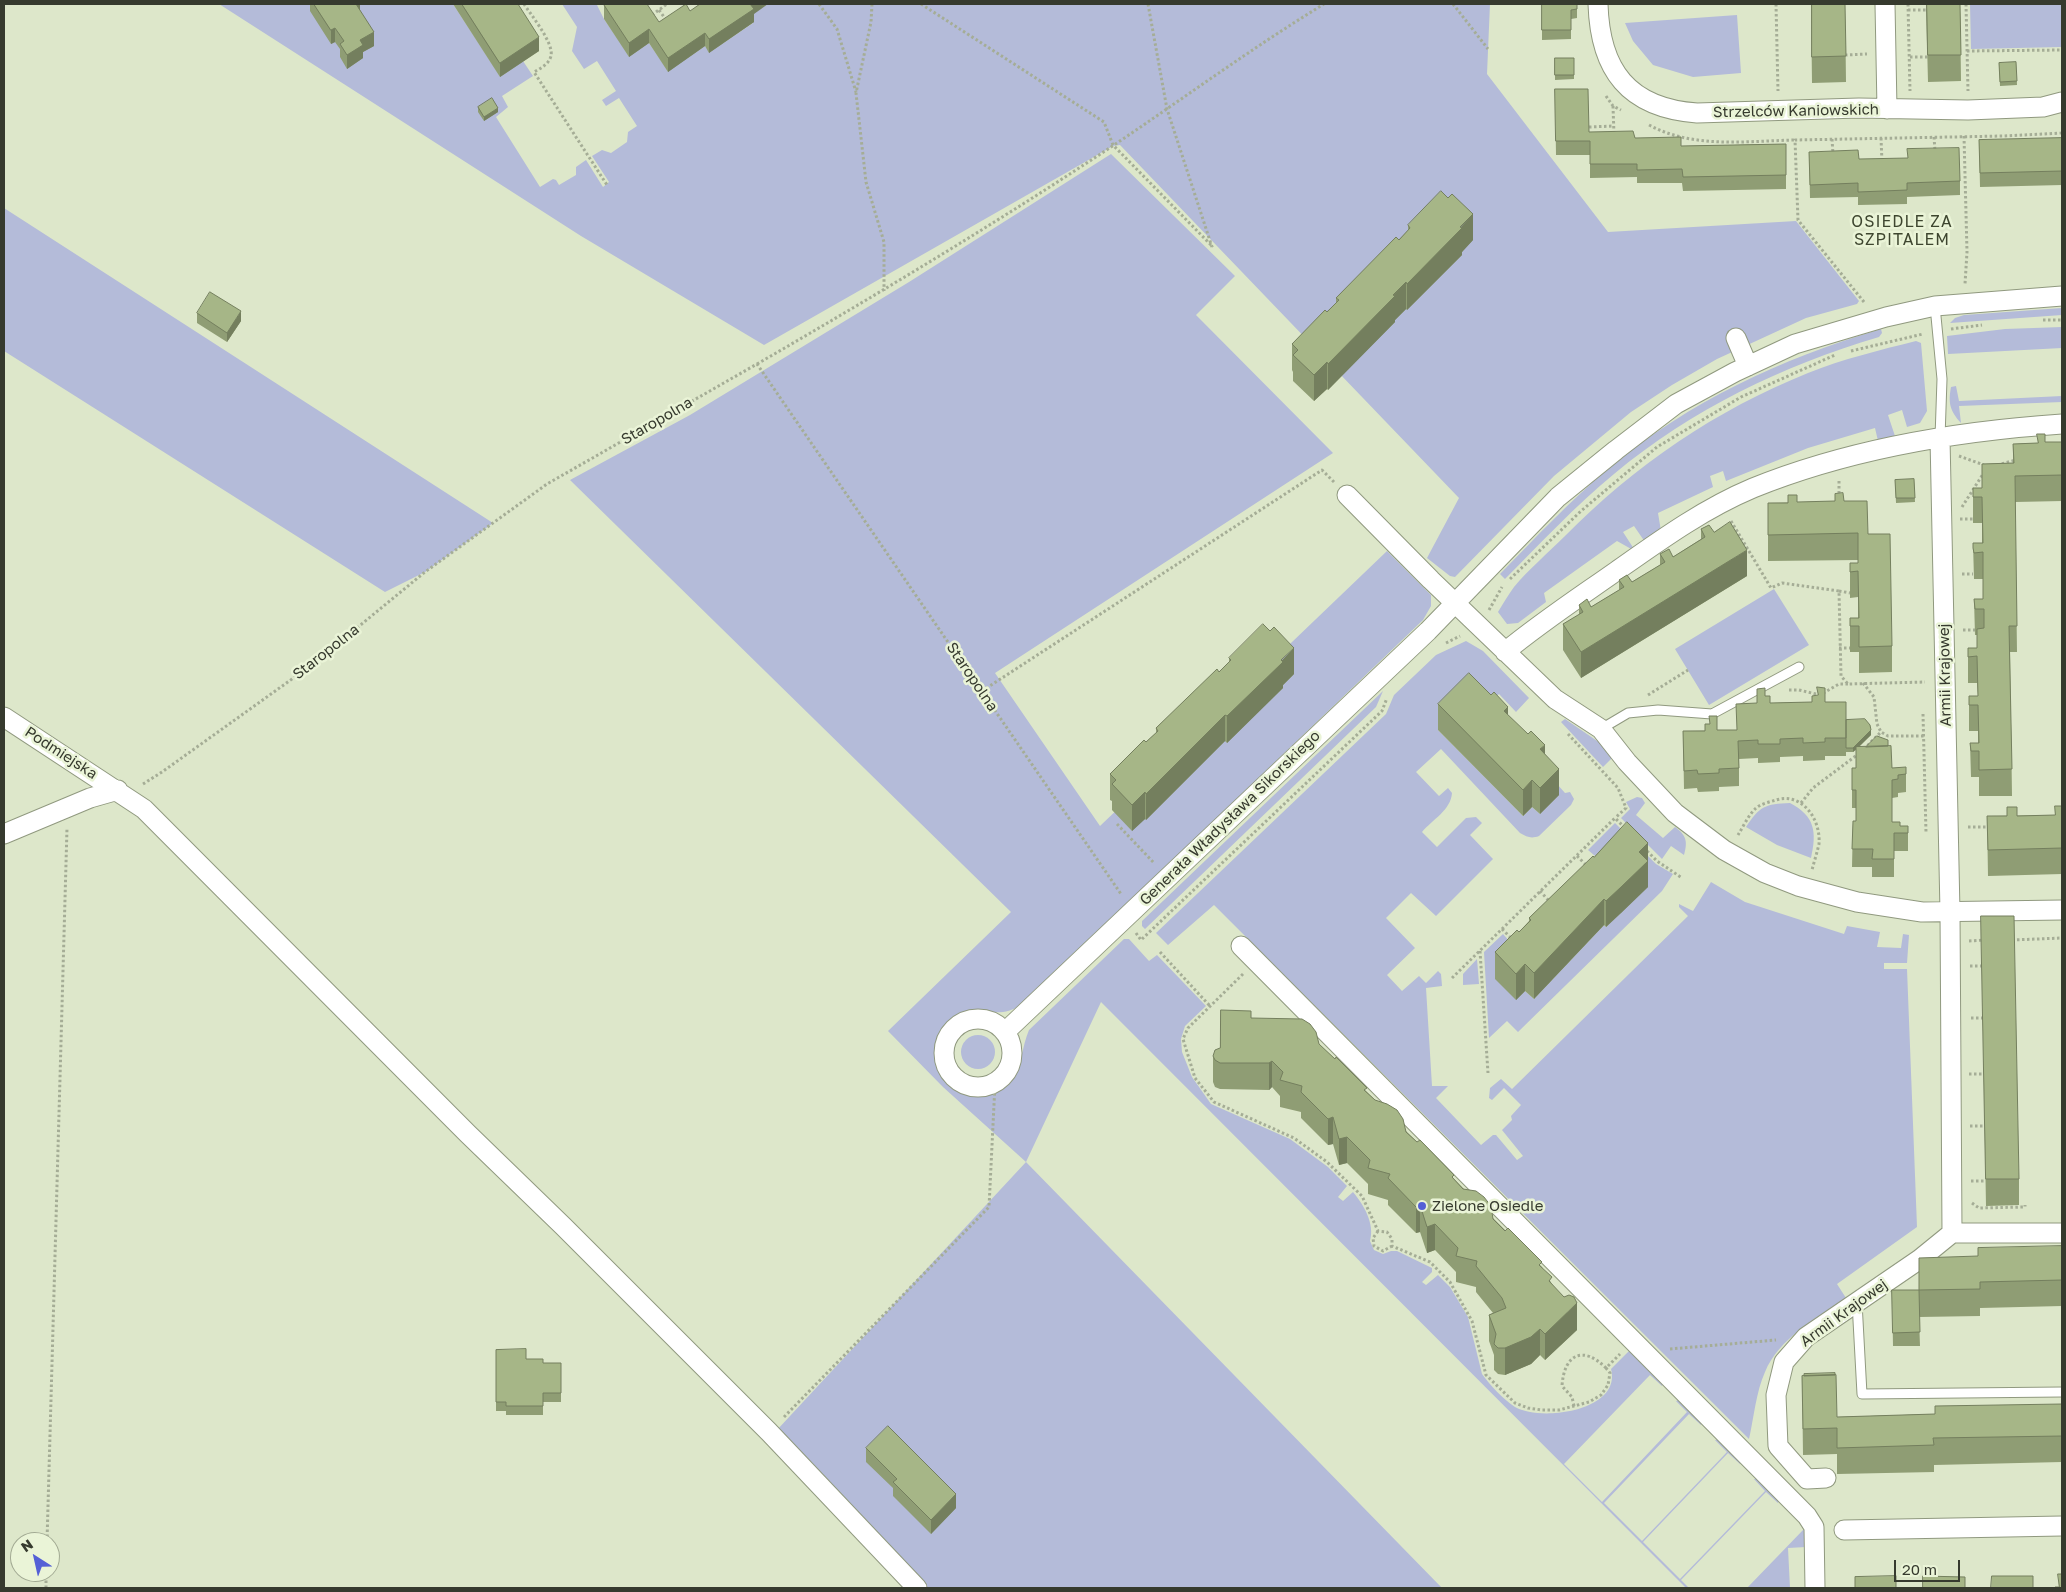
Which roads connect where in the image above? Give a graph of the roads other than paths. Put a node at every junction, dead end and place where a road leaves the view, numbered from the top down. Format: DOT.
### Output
graph roads {
  1 [pos="1598,4"];
  2 [pos="1885,4"];
  3 [pos="2062,102"];
  4 [pos="1887,109"];
  5 [pos="2062,296"];
  6 [pos="1934,306"];
  7 [pos="1736,338"];
  8 [pos="1748,366"];
  9 [pos="2062,424"];
  10 [pos="1940,442"];
  11 [pos="1347,495"];
  12 [pos="1455,604"];
  13 [pos="1505,652"];
  14 [pos="1799,667"];
  15 [pos="4,717"];
  16 [pos="1602,729"];
  17 [pos="118,790"];
  18 [pos="4,834"];
  19 [pos="2062,910"];
  20 [pos="1950,912"];
  21 [pos="1241,946"];
  22 [pos="1006,1032"];
  23 [pos="1952,1233"];
  24 [pos="2062,1233"];
  25 [pos="1857,1302"];
  26 [pos="2062,1392"];
  27 [pos="1826,1478"];
  28 [pos="2062,1526"];
  29 [pos="1844,1530"];
  30 [pos="917,1588"];
  31 [pos="1815,1588"];
  1 -- 4 [label="street, Strzelców Kaniowskich"];
  2 -- 4 [label="street"];
  3 -- 4 [label="street, Strzelców Kaniowskich"];
  5 -- 6 [label="street, Generała Władysława Sikorskiego"];
  6 -- 8 [label="street, Generała Władysława Sikorskiego"];
  6 -- 10 [label="lane"];
  7 -- 8 [label="street"];
  8 -- 12 [label="street, Generała Władysława Sikorskiego"];
  9 -- 10 [label="street"];
  10 -- 13 [label="street"];
  10 -- 20 [label="street, Armii Krajowej"];
  11 -- 12 [label="street"];
  12 -- 13 [label="street"];
  12 -- 22 [label="street, Generała Władysława Sikorskiego"];
  13 -- 16 [label="street"];
  14 -- 16 [label="lane"];
  15 -- 17 [label="street, Podmiejska"];
  16 -- 20 [label="street"];
  17 -- 18 [label="street"];
  17 -- 30 [label="street, Podmiejska"];
  19 -- 20 [label="street"];
  20 -- 23 [label="street, Armii Krajowej"];
  21 -- 31 [label="street"];
  22 -- 22 [label="street"];
  23 -- 24 [label="street"];
  23 -- 25 [label="street, Armii Krajowej"];
  25 -- 26 [label="lane"];
  25 -- 27 [label="street, Armii Krajowej"];
  28 -- 29 [label="street"];
}
